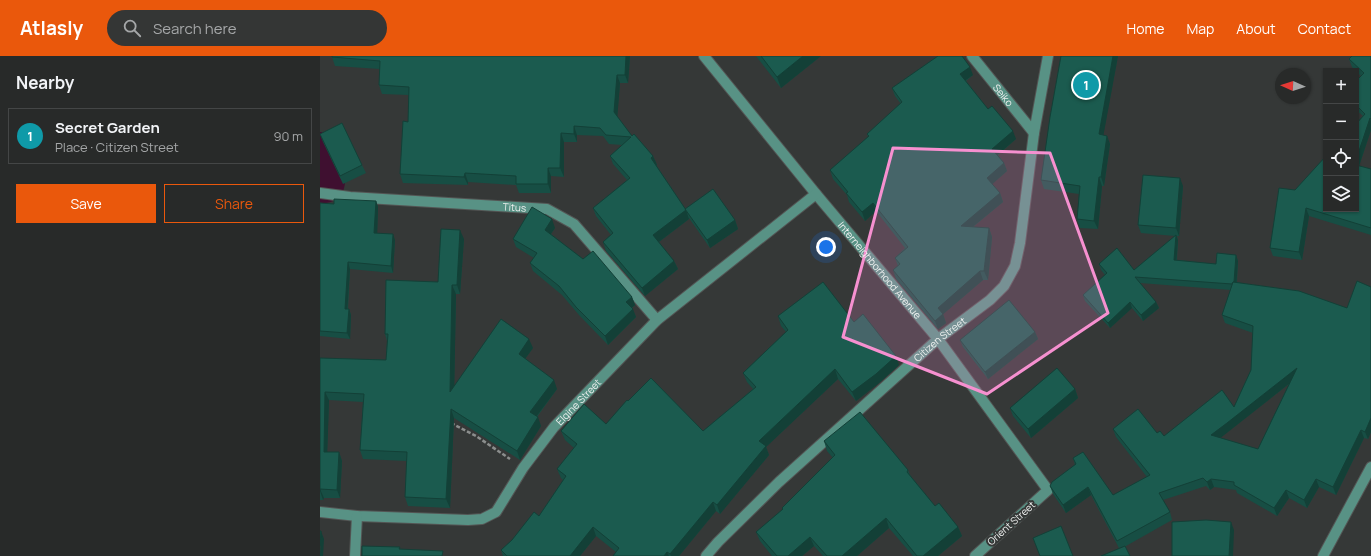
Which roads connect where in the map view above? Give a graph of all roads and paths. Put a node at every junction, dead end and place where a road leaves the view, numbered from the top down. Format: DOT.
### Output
graph roads {
  1 [pos="704,56"];
  2 [pos="972,56"];
  3 [pos="1048,56"];
  4 [pos="1034,133"];
  5 [pos="322,194"];
  6 [pos="816,194"];
  7 [pos="657,320"];
  8 [pos="938,340"];
  9 [pos="446,421"];
  10 [pos="1371,467"];
  11 [pos="523,468"];
  12 [pos="1048,490"];
  13 [pos="320,512"];
  14 [pos="357,516"];
  15 [pos="355,556"];
  16 [pos="706,556"];
  17 [pos="975,556"];
  18 [pos="1323,556"];
  1 -- 6 [label="street, Interneighborhood Avenue"];
  2 -- 4 [label="street, Seiko"];
  3 -- 4 [label="street, Citizen Street"];
  4 -- 8 [label="street, Citizen Street"];
  5 -- 7 [label="street, Titus"];
  6 -- 7 [label="street, Elgine Street"];
  6 -- 8 [label="street, Interneighborhood Avenue"];
  7 -- 11 [label="street, Elgine Street"];
  8 -- 12 [label="street, Interneighborhood Avenue"];
  8 -- 16 [label="street, Citizen Street"];
  9 -- 11 [label="path"];
  10 -- 18 [label="street"];
  11 -- 14 [label="street, Elgine Street"];
  12 -- 17 [label="street, Orient Street"];
  13 -- 14 [label="street, Elgine Street"];
  14 -- 15 [label="street"];
}
